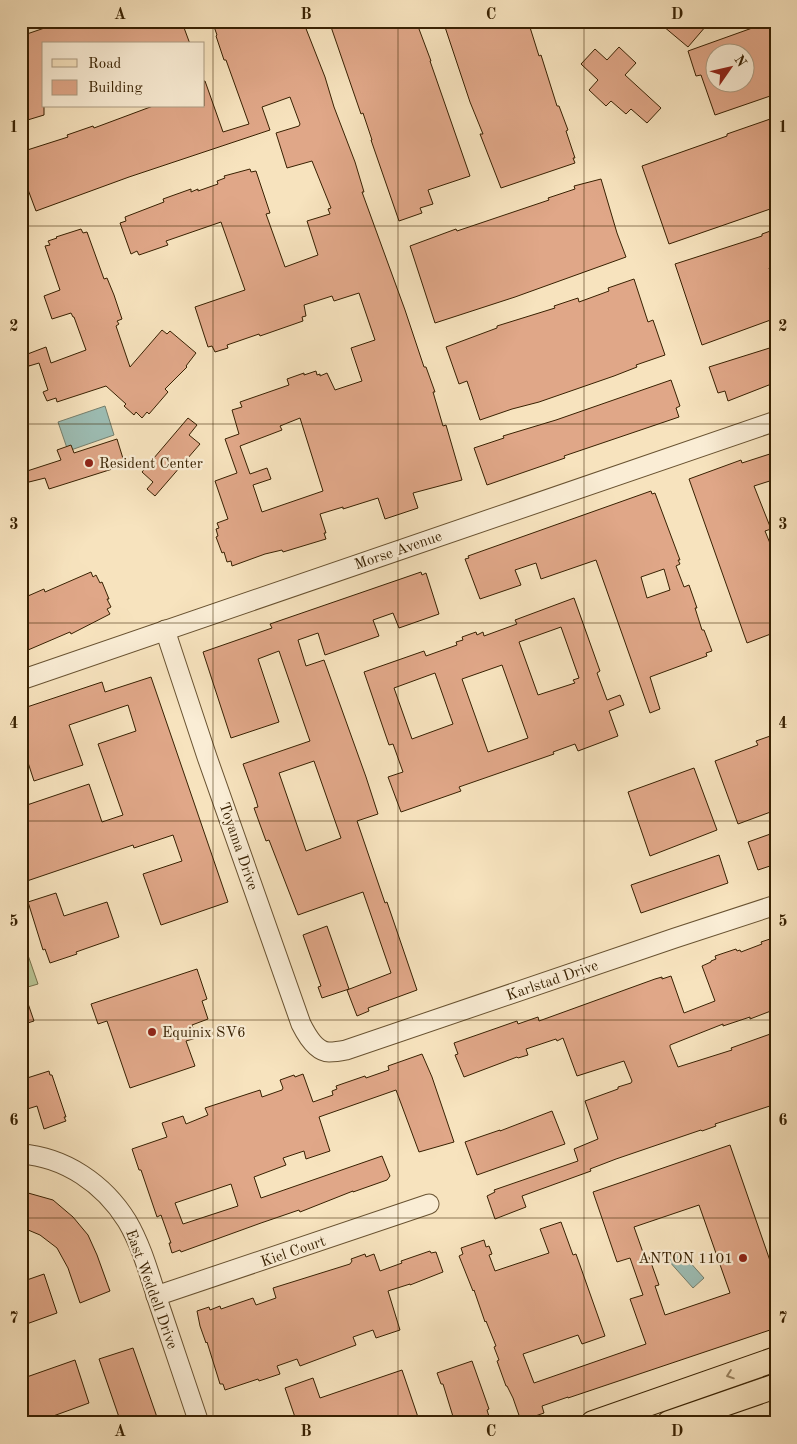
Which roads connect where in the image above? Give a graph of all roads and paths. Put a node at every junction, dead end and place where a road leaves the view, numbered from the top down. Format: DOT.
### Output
graph roads {
  1 [pos="776,421"];
  2 [pos="165,630"];
  3 [pos="21,680"];
  4 [pos="776,905"];
  5 [pos="327,1052"];
  6 [pos="21,1154"];
  7 [pos="429,1204"];
  8 [pos="156,1296"];
  9 [pos="776,1359"];
  10 [pos="776,1386"];
  11 [pos="199,1423"];
  12 [pos="593,1423"];
  13 [pos="669,1423"];
  1 -- 2 [label="street, Morse Avenue"];
  2 -- 3 [label="street, Morse Avenue"];
  2 -- 5 [label="street, Toyama Drive"];
  4 -- 5 [label="street, Karlstad Drive"];
  6 -- 8 [label="street, East Weddell Drive"];
  7 -- 8 [label="street, Kiel Court"];
  8 -- 11 [label="street, East Weddell Drive"];
  9 -- 12 [label="main road, one-way"];
  10 -- 13 [label="main road"];
}
